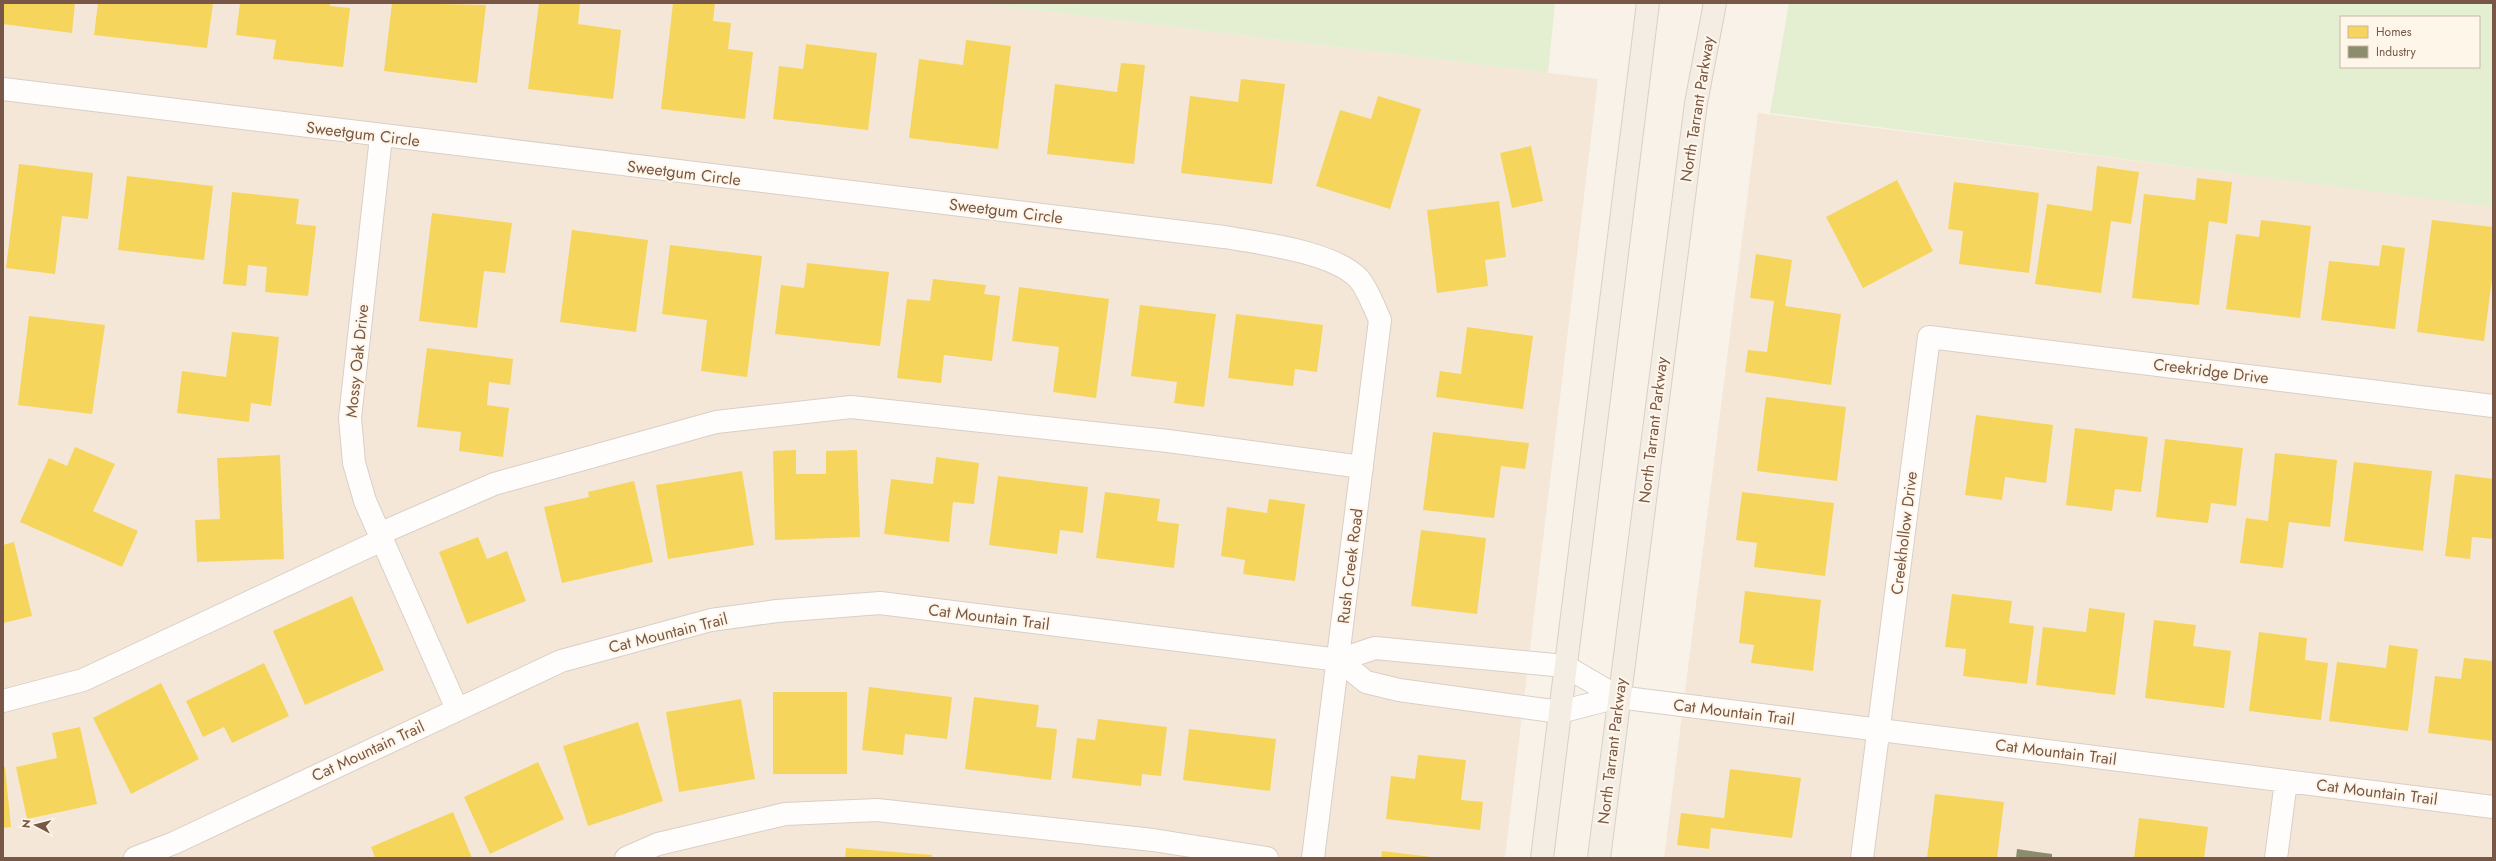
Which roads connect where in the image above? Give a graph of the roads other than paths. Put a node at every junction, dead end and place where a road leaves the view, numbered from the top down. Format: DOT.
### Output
graph roads {
  1 [pos="1648,3"];
  2 [pos="1715,3"];
  3 [pos="3,89"];
  4 [pos="381,137"];
  5 [pos="1359,279"];
  6 [pos="1930,337"];
  7 [pos="2493,406"];
  8 [pos="1362,468"];
  9 [pos="380,537"];
  10 [pos="1339,660"];
  11 [pos="1565,666"];
  12 [pos="1618,697"];
  13 [pos="3,701"];
  14 [pos="457,709"];
  15 [pos="1560,712"];
  16 [pos="1879,730"];
  17 [pos="2286,781"];
  18 [pos="2493,807"];
  19 [pos="135,858"];
  20 [pos="626,858"];
  21 [pos="1267,858"];
  22 [pos="1313,858"];
  23 [pos="1542,858"];
  24 [pos="1599,858"];
  25 [pos="1862,858"];
  26 [pos="2276,858"];
  1 -- 11 [label="main road"];
  2 -- 12 [label="main road, North Tarrant Parkway"];
  3 -- 4 [label="street, Sweetgum Circle"];
  4 -- 5 [label="street, Sweetgum Circle"];
  4 -- 9 [label="street, Mossy Oak Drive"];
  5 -- 8 [label="street, Rush Creek Road"];
  6 -- 7 [label="street, Creekridge Drive"];
  6 -- 16 [label="street, Creekhollow Drive"];
  8 -- 9 [label="street"];
  8 -- 10 [label="street, Rush Creek Road"];
  9 -- 13 [label="street"];
  9 -- 14 [label="street, Mossy Oak Drive"];
  10 -- 11 [label="street, Cat Mountain Trail"];
  10 -- 14 [label="street, Cat Mountain Trail"];
  10 -- 15 [label="street, Cat Mountain Trail"];
  10 -- 22 [label="street, Rush Creek Road"];
  11 -- 12 [label="street, Cat Mountain Trail"];
  11 -- 15 [label="main road"];
  12 -- 15 [label="street, Cat Mountain Trail"];
  12 -- 16 [label="street, Cat Mountain Trail"];
  12 -- 24 [label="main road, North Tarrant Parkway"];
  14 -- 19 [label="street, Cat Mountain Trail"];
  15 -- 23 [label="main road"];
  16 -- 17 [label="street, Cat Mountain Trail"];
  16 -- 25 [label="street, Creekhollow Drive"];
  17 -- 18 [label="street, Cat Mountain Trail"];
  17 -- 26 [label="street"];
  20 -- 21 [label="street"];
}
